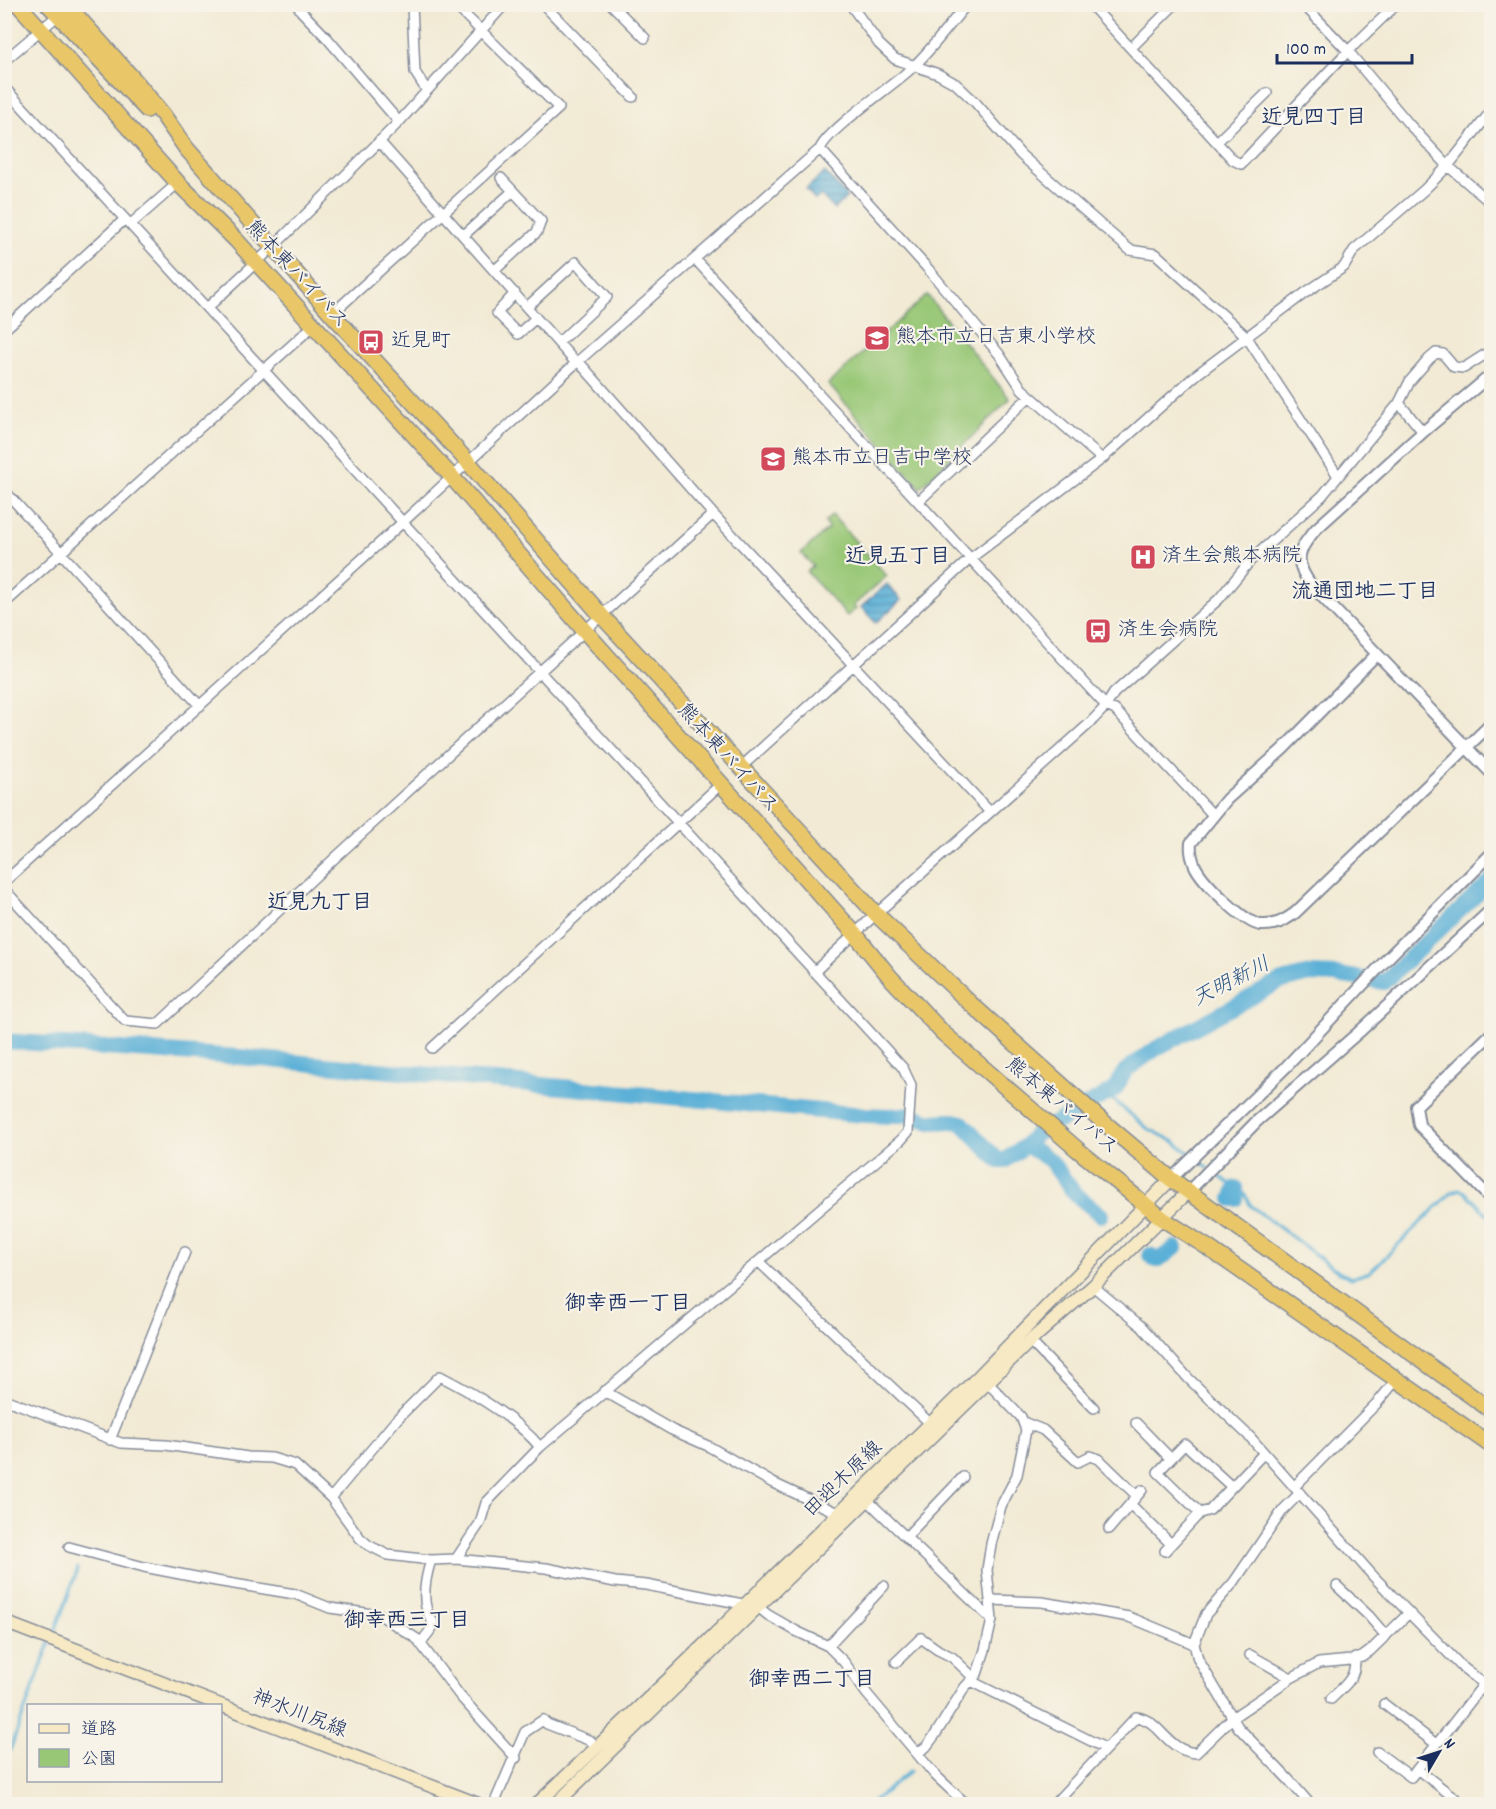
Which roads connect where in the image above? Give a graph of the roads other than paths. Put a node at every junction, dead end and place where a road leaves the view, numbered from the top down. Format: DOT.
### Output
graph roads {
  1 [pos="18,4"];
  2 [pos="31,4"];
  3 [pos="297,4"];
  4 [pos="412,4"];
  5 [pos="454,4"];
  6 [pos="505,4"];
  7 [pos="543,4"];
  8 [pos="611,4"];
  9 [pos="850,4"];
  10 [pos="967,4"];
  11 [pos="1089,4"];
  12 [pos="1176,4"];
  13 [pos="1304,4"];
  14 [pos="1391,6"];
  15 [pos="57,13"];
  16 [pos="481,30"];
  17 [pos="645,38"];
  18 [pos="1131,48"];
  19 [pos="1348,51"];
  20 [pos="4,61"];
  21 [pos="915,66"];
  22 [pos="4,87"];
  23 [pos="427,91"];
  24 [pos="1267,93"];
  25 [pos="633,97"];
  26 [pos="1491,110"];
  27 [pos="399,122"];
  28 [pos="380,141"];
  29 [pos="1217,142"];
  30 [pos="820,149"];
  31 [pos="1448,166"];
  32 [pos="501,178"];
  33 [pos="178,183"];
  34 [pos="513,191"];
  35 [pos="1491,204"];
  36 [pos="444,212"];
  37 [pos="128,222"];
  38 [pos="464,235"];
  39 [pos="236,240"];
  40 [pos="273,247"];
  41 [pos="695,259"];
  42 [pos="256,262"];
  43 [pos="495,270"];
  44 [pos="515,293"];
  45 [pos="527,307"];
  46 [pos="207,308"];
  47 [pos="332,314"];
  48 [pos="536,318"];
  49 [pos="314,325"];
  50 [pos="4,330"];
  51 [pos="1246,336"];
  52 [pos="558,343"];
  53 [pos="1491,350"];
  54 [pos="577,362"];
  55 [pos="264,370"];
  56 [pos="1491,374"];
  57 [pos="1030,396"];
  58 [pos="1399,403"];
  59 [pos="1423,432"];
  60 [pos="1102,459"];
  61 [pos="468,462"];
  62 [pos="1338,476"];
  63 [pos="452,477"];
  64 [pos="4,490"];
  65 [pos="919,501"];
  66 [pos="713,514"];
  67 [pos="403,522"];
  68 [pos="1265,547"];
  69 [pos="61,552"];
  70 [pos="971,558"];
  71 [pos="1300,558"];
  72 [pos="4,604"];
  73 [pos="601,615"];
  74 [pos="585,630"];
  75 [pos="1376,656"];
  76 [pos="853,666"];
  77 [pos="540,671"];
  78 [pos="200,706"];
  79 [pos="1106,706"];
  80 [pos="1491,723"];
  81 [pos="1467,747"];
  82 [pos="740,768"];
  83 [pos="1491,774"];
  84 [pos="722,784"];
  85 [pos="990,812"];
  86 [pos="1213,815"];
  87 [pos="680,823"];
  88 [pos="1491,853"];
  89 [pos="4,882"];
  90 [pos="4,889"];
  91 [pos="1491,909"];
  92 [pos="876,914"];
  93 [pos="855,934"];
  94 [pos="814,972"];
  95 [pos="1491,1033"];
  96 [pos="432,1048"];
  97 [pos="1172,1179"];
  98 [pos="1188,1192"];
  99 [pos="1491,1200"];
  100 [pos="1147,1206"];
  101 [pos="1163,1219"];
  102 [pos="185,1252"];
  103 [pos="759,1262"];
  104 [pos="1093,1286"];
  105 [pos="1030,1341"];
  106 [pos="984,1379"];
  107 [pos="1396,1379"];
  108 [pos="604,1391"];
  109 [pos="4,1399"];
  110 [pos="1094,1408"];
  111 [pos="1491,1411"];
  112 [pos="1023,1422"];
  113 [pos="1136,1423"];
  114 [pos="934,1427"];
  115 [pos="110,1440"];
  116 [pos="1491,1446"];
  117 [pos="540,1447"];
  118 [pos="1264,1453"];
  119 [pos="1170,1458"];
  120 [pos="963,1477"];
  121 [pos="1232,1487"];
  122 [pos="1297,1490"];
  123 [pos="864,1496"];
  124 [pos="331,1498"];
  125 [pos="1130,1504"];
  126 [pos="1200,1513"];
  127 [pos="843,1516"];
  128 [pos="1109,1529"];
  129 [pos="906,1537"];
  130 [pos="69,1547"];
  131 [pos="456,1559"];
  132 [pos="431,1560"];
  133 [pos="884,1586"];
  134 [pos="1337,1586"];
  135 [pos="991,1600"];
  136 [pos="752,1605"];
  137 [pos="1409,1613"];
  138 [pos="992,1620"];
  139 [pos="4,1622"];
  140 [pos="1386,1636"];
  141 [pos="420,1644"];
  142 [pos="1194,1644"];
  143 [pos="828,1646"];
  144 [pos="1250,1655"];
  145 [pos="1355,1659"];
  146 [pos="896,1662"];
  147 [pos="1291,1678"];
  148 [pos="972,1680"];
  149 [pos="1487,1682"];
  150 [pos="1331,1699"];
  151 [pos="218,1704"];
  152 [pos="1384,1704"];
  153 [pos="222,1706"];
  154 [pos="1232,1718"];
  155 [pos="1436,1744"];
  156 [pos="596,1748"];
  157 [pos="1105,1748"];
  158 [pos="1377,1752"];
  159 [pos="917,1753"];
  160 [pos="516,1758"];
  161 [pos="1417,1769"];
  162 [pos="478,1804"];
  163 [pos="494,1804"];
  164 [pos="537,1804"];
  165 [pos="556,1804"];
  166 [pos="966,1804"];
  167 [pos="1054,1804"];
  168 [pos="1310,1804"];
  169 [pos="1472,1804"];
  1 -- 15 [label="highway, 熊本東バイパス"];
  2 -- 15 [label="highway"];
  3 -- 27 [label="street"];
  4 -- 23 [label="street"];
  5 -- 16 [label="street"];
  6 -- 16 [label="street"];
  7 -- 25 [label="street"];
  8 -- 17 [label="street"];
  9 -- 21 [label="street"];
  10 -- 21 [label="street"];
  11 -- 18 [label="street"];
  12 -- 18 [label="street"];
  13 -- 19 [label="street"];
  14 -- 19 [label="street"];
  15 -- 20 [label="street"];
  15 -- 33 [label="highway, 熊本東バイパス"];
  15 -- 39 [label="highway"];
  15 -- 40 [label="highway, 熊本東バイパス"];
  16 -- 23 [label="street"];
  16 -- 36 [label="street"];
  18 -- 29 [label="street"];
  19 -- 29 [label="street"];
  19 -- 31 [label="street"];
  21 -- 30 [label="street"];
  21 -- 51 [label="street"];
  22 -- 37 [label="street"];
  23 -- 27 [label="street"];
  24 -- 29 [label="street"];
  26 -- 31 [label="street"];
  27 -- 28 [label="street"];
  28 -- 36 [label="street"];
  28 -- 40 [label="street"];
  30 -- 41 [label="street"];
  30 -- 57 [label="street"];
  31 -- 35 [label="street"];
  31 -- 51 [label="street"];
  32 -- 34 [label="street"];
  33 -- 37 [label="street"];
  33 -- 39 [label="highway, 熊本東バイパス"];
  34 -- 38 [label="street"];
  34 -- 43 [label="street"];
  36 -- 38 [label="street"];
  36 -- 47 [label="street"];
  37 -- 46 [label="street"];
  37 -- 50 [label="street"];
  38 -- 43 [label="street"];
  39 -- 42 [label="highway, 熊本東バイパス"];
  40 -- 42 [label="street"];
  40 -- 47 [label="highway, 熊本東バイパス"];
  41 -- 54 [label="street"];
  41 -- 65 [label="street"];
  42 -- 46 [label="street"];
  42 -- 49 [label="highway, 熊本東バイパス"];
  43 -- 44 [label="street"];
  44 -- 45 [label="street"];
  44 -- 48 [label="street"];
  45 -- 48 [label="street"];
  45 -- 52 [label="street"];
  46 -- 55 [label="street"];
  47 -- 61 [label="highway, 熊本東バイパス"];
  48 -- 52 [label="street"];
  49 -- 55 [label="street"];
  49 -- 63 [label="highway, 熊本東バイパス"];
  51 -- 60 [label="street"];
  51 -- 62 [label="street"];
  52 -- 54 [label="street"];
  53 -- 58 [label="street"];
  54 -- 61 [label="street"];
  54 -- 66 [label="street"];
  55 -- 67 [label="street"];
  55 -- 69 [label="street"];
  56 -- 59 [label="street"];
  57 -- 60 [label="street"];
  57 -- 65 [label="street"];
  58 -- 59 [label="street"];
  58 -- 62 [label="street"];
  59 -- 71 [label="street"];
  60 -- 70 [label="street"];
  61 -- 63 [label="street"];
  61 -- 73 [label="highway, 熊本東バイパス"];
  62 -- 68 [label="street"];
  63 -- 67 [label="street"];
  63 -- 74 [label="highway, 熊本東バイパス"];
  64 -- 69 [label="street"];
  65 -- 70 [label="street"];
  66 -- 73 [label="street"];
  66 -- 76 [label="street"];
  67 -- 77 [label="street"];
  67 -- 78 [label="street"];
  68 -- 71 [label="street"];
  68 -- 79 [label="street"];
  69 -- 72 [label="street"];
  69 -- 78 [label="street"];
  70 -- 76 [label="street"];
  70 -- 79 [label="street"];
  71 -- 75 [label="street"];
  73 -- 74 [label="street"];
  73 -- 82 [label="highway, 熊本東バイパス"];
  74 -- 77 [label="street"];
  74 -- 84 [label="highway, 熊本東バイパス"];
  75 -- 81 [label="street"];
  75 -- 86 [label="street"];
  76 -- 82 [label="street"];
  76 -- 85 [label="street"];
  77 -- 87 [label="street"];
  77 -- 90 [label="street"];
  78 -- 89 [label="street"];
  79 -- 85 [label="street"];
  79 -- 86 [label="street"];
  80 -- 81 [label="street"];
  81 -- 83 [label="street"];
  81 -- 86 [label="street"];
  82 -- 92 [label="highway, 熊本東バイパス"];
  84 -- 87 [label="street"];
  84 -- 93 [label="highway, 熊本東バイパス"];
  85 -- 92 [label="street"];
  87 -- 94 [label="street"];
  87 -- 96 [label="street"];
  88 -- 97 [label="street"];
  91 -- 98 [label="street"];
  92 -- 93 [label="street"];
  92 -- 97 [label="highway, 熊本東バイパス"];
  93 -- 94 [label="street"];
  93 -- 100 [label="highway, 熊本東バイパス"];
  94 -- 103 [label="street"];
  95 -- 99 [label="street"];
  97 -- 98 [label="highway, 熊本東バイパス"];
  97 -- 100 [label="main road, 田迎木原線"];
  98 -- 101 [label="main road, 田迎木原線"];
  98 -- 111 [label="highway, 熊本東バイパス"];
  100 -- 101 [label="highway, 熊本東バイパス"];
  100 -- 106 [label="main road, 田迎木原線"];
  101 -- 104 [label="main road, 田迎木原線"];
  101 -- 107 [label="highway, 熊本東バイパス"];
  102 -- 115 [label="street"];
  103 -- 108 [label="street"];
  103 -- 114 [label="street"];
  104 -- 105 [label="main road, 田迎木原線"];
  104 -- 118 [label="street"];
  105 -- 106 [label="main road, 田迎木原線"];
  105 -- 110 [label="street"];
  106 -- 112 [label="street"];
  106 -- 114 [label="main road, 田迎木原線"];
  107 -- 116 [label="highway, 熊本東バイパス"];
  107 -- 122 [label="street"];
  108 -- 117 [label="street"];
  108 -- 127 [label="street"];
  109 -- 115 [label="street"];
  112 -- 125 [label="street"];
  112 -- 135 [label="street"];
  113 -- 119 [label="street"];
  114 -- 123 [label="main road, 田迎木原線"];
  115 -- 124 [label="street"];
  117 -- 124 [label="street"];
  117 -- 131 [label="street"];
  118 -- 121 [label="street"];
  118 -- 122 [label="street"];
  119 -- 121 [label="street"];
  119 -- 126 [label="street"];
  120 -- 129 [label="street"];
  121 -- 126 [label="street"];
  122 -- 137 [label="street"];
  122 -- 142 [label="street"];
  123 -- 127 [label="main road, 田迎木原線"];
  123 -- 129 [label="street"];
  124 -- 132 [label="street"];
  125 -- 126 [label="street"];
  125 -- 128 [label="street"];
  127 -- 136 [label="main road, 田迎木原線"];
  129 -- 138 [label="street"];
  130 -- 141 [label="street"];
  131 -- 132 [label="street"];
  131 -- 136 [label="street"];
  132 -- 141 [label="street"];
  133 -- 143 [label="street"];
  134 -- 140 [label="street"];
  135 -- 138 [label="street"];
  135 -- 142 [label="street"];
  136 -- 143 [label="street"];
  136 -- 156 [label="main road, 田迎木原線"];
  136 -- 165 [label="main road, 田迎木原線"];
  137 -- 140 [label="street"];
  137 -- 149 [label="street"];
  138 -- 148 [label="street"];
  139 -- 151 [label="main road, 神水川尻線"];
  140 -- 145 [label="street"];
  141 -- 160 [label="street"];
  142 -- 154 [label="street"];
  143 -- 159 [label="street"];
  144 -- 147 [label="street"];
  145 -- 147 [label="street"];
  145 -- 150 [label="street"];
  146 -- 148 [label="street"];
  147 -- 154 [label="street"];
  148 -- 157 [label="street"];
  148 -- 159 [label="street"];
  149 -- 155 [label="street"];
  152 -- 155 [label="street"];
  153 -- 162 [label="main road, 神水川尻線"];
  154 -- 157 [label="street"];
  154 -- 168 [label="street"];
  155 -- 161 [label="street"];
  156 -- 160 [label="street"];
  156 -- 164 [label="main road, 田迎木原線"];
  157 -- 167 [label="street"];
  158 -- 161 [label="street"];
  159 -- 166 [label="street"];
  160 -- 163 [label="street"];
  161 -- 169 [label="street"];
}
